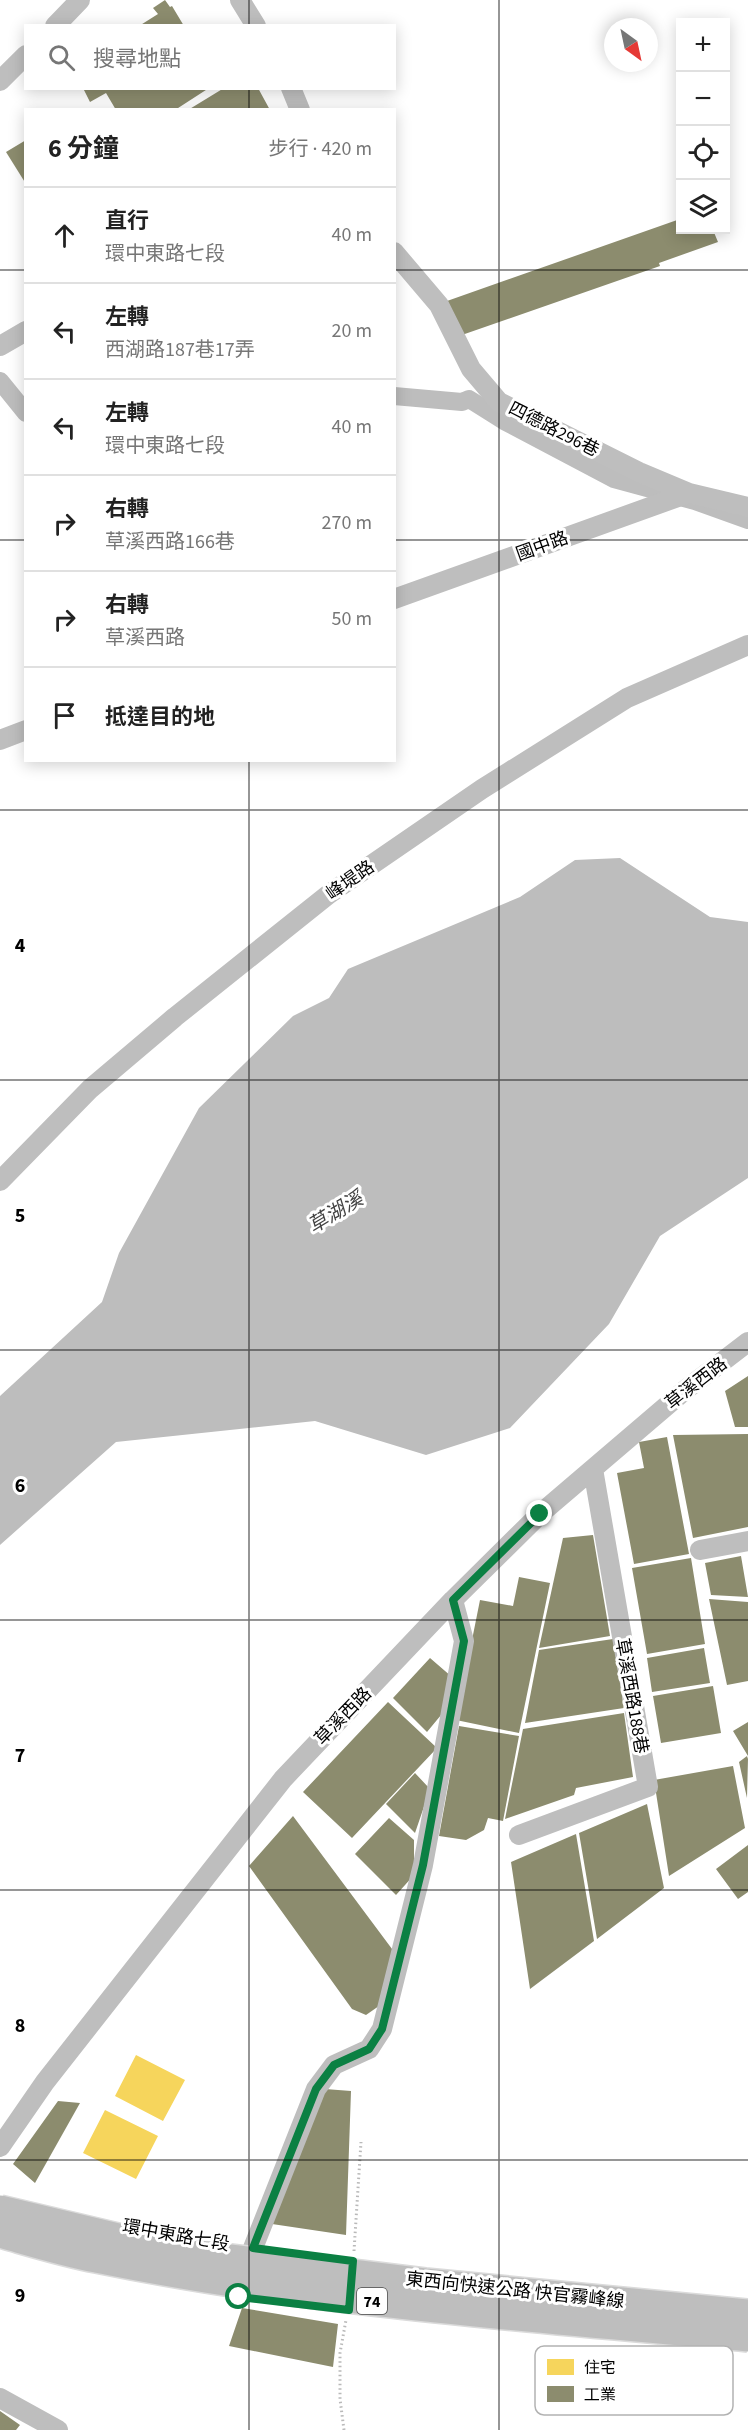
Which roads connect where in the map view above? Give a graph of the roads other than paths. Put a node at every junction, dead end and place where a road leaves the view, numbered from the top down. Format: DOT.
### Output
graph roads {
  1 [pos="80,0"];
  2 [pos="240,0"];
  3 [pos="57,24"];
  4 [pos="255,24"];
  5 [pos="24,57"];
  6 [pos="0,81"];
  7 [pos="292,90"];
  8 [pos="299,108"];
  9 [pos="396,254"];
  10 [pos="24,332"];
  11 [pos="0,346"];
  12 [pos="689,493"];
  13 [pos="748,507"];
  14 [pos="396,598"];
  15 [pos="748,645"];
  16 [pos="24,731"];
  17 [pos="0,740"];
  18 [pos="0,1181"];
  19 [pos="748,1342"];
  20 [pos="593,1469"];
  21 [pos="748,1541"];
  22 [pos="700,1550"];
  23 [pos="453,1600"];
  24 [pos="519,1835"];
  25 [pos="0,2147"];
  26 [pos="0,2196"];
  27 [pos="0,2209"];
  28 [pos="0,2234"];
  29 [pos="0,2247"];
  30 [pos="253,2248"];
  31 [pos="353,2261"];
  32 [pos="748,2301"];
  33 [pos="349,2310"];
  34 [pos="748,2313"];
  35 [pos="748,2338"];
  36 [pos="717,2346"];
  37 [pos="733,2348"];
  38 [pos="748,2349"];
  39 [pos="0,2398"];
  40 [pos="58,2430"];
  1 -- 3 [label="street"];
  2 -- 4 [label="street"];
  5 -- 6 [label="street"];
  7 -- 8 [label="street"];
  9 -- 12 [label="street, 四德路296巷"];
  10 -- 11 [label="street"];
  12 -- 13 [label="street, 四德路296巷"];
  12 -- 14 [label="street, 國中路"];
  15 -- 18 [label="street, 峰堤路"];
  16 -- 17 [label="street"];
  19 -- 20 [label="street, 草溪西路"];
  20 -- 23 [label="street, 草溪西路"];
  20 -- 24 [label="street, 草溪西路188巷"];
  21 -- 22 [label="street"];
  23 -- 25 [label="street, 草溪西路"];
  23 -- 30 [label="street"];
  26 -- 30 [label="street, 環中東路七段"];
  27 -- 34 [label="highway, 東西向快速公路 快官霧峰線 / 74, bridge"];
  28 -- 35 [label="highway, 東西向快速公路 快官霧峰線 / 74, bridge"];
  29 -- 33 [label="street"];
  30 -- 31 [label="street, 環中東路七段"];
  31 -- 32 [label="street, 環中東路七段"];
  31 -- 33 [label="street"];
  33 -- 36 [label="street"];
  37 -- 38 [label="street"];
  39 -- 40 [label="street"];
}
